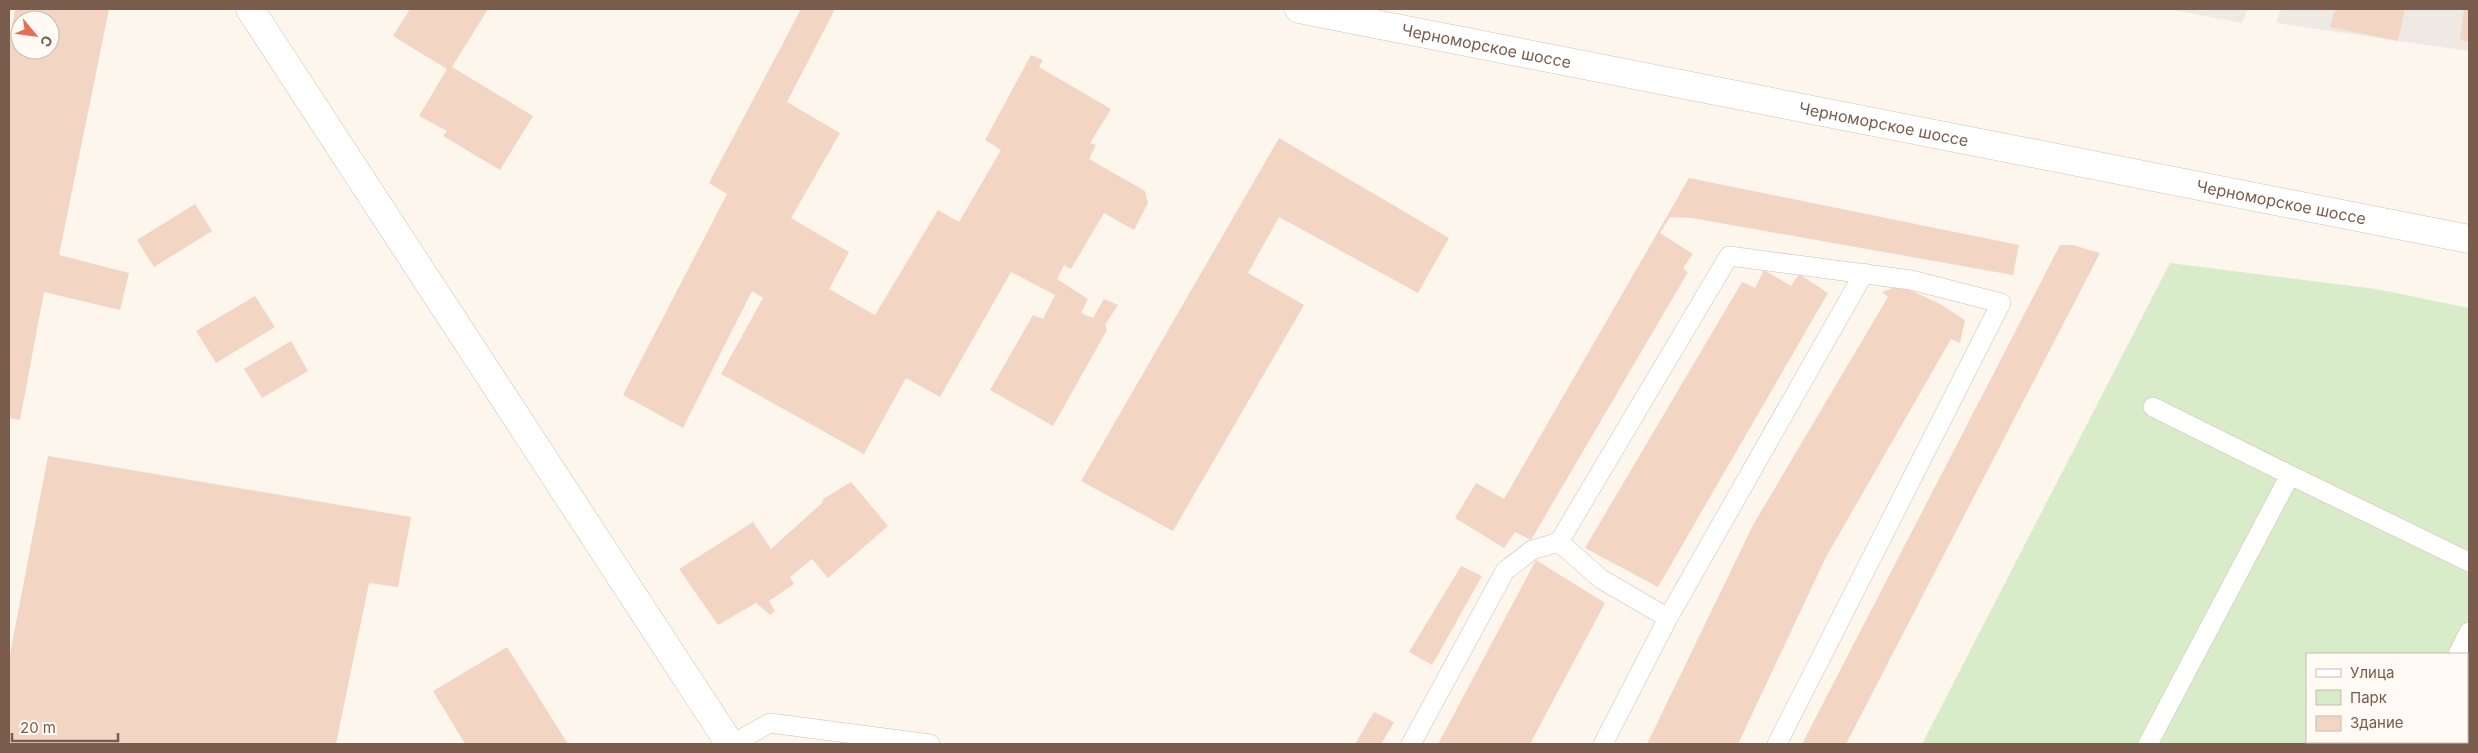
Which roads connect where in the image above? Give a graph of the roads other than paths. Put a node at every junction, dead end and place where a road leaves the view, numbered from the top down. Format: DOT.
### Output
graph roads {
  1 [pos="250,9"];
  2 [pos="1299,9"];
  3 [pos="2469,239"];
  4 [pos="1864,273"];
  5 [pos="2153,407"];
  6 [pos="2290,475"];
  7 [pos="1559,542"];
  8 [pos="2469,562"];
  9 [pos="1668,618"];
  10 [pos="2469,632"];
  11 [pos="2458,653"];
  12 [pos="731,744"];
  13 [pos="930,744"];
  14 [pos="1411,744"];
  15 [pos="1603,744"];
  16 [pos="1777,744"];
  17 [pos="2148,744"];
  1 -- 12 [label="main road"];
  2 -- 3 [label="main road, Черноморское шоссе"];
  4 -- 7 [label="lane"];
  4 -- 9 [label="lane"];
  4 -- 16 [label="lane"];
  5 -- 6 [label="lane"];
  6 -- 8 [label="lane"];
  6 -- 17 [label="lane"];
  7 -- 9 [label="lane"];
  7 -- 14 [label="lane"];
  9 -- 15 [label="lane"];
  10 -- 11 [label="lane"];
  12 -- 13 [label="lane"];
}
